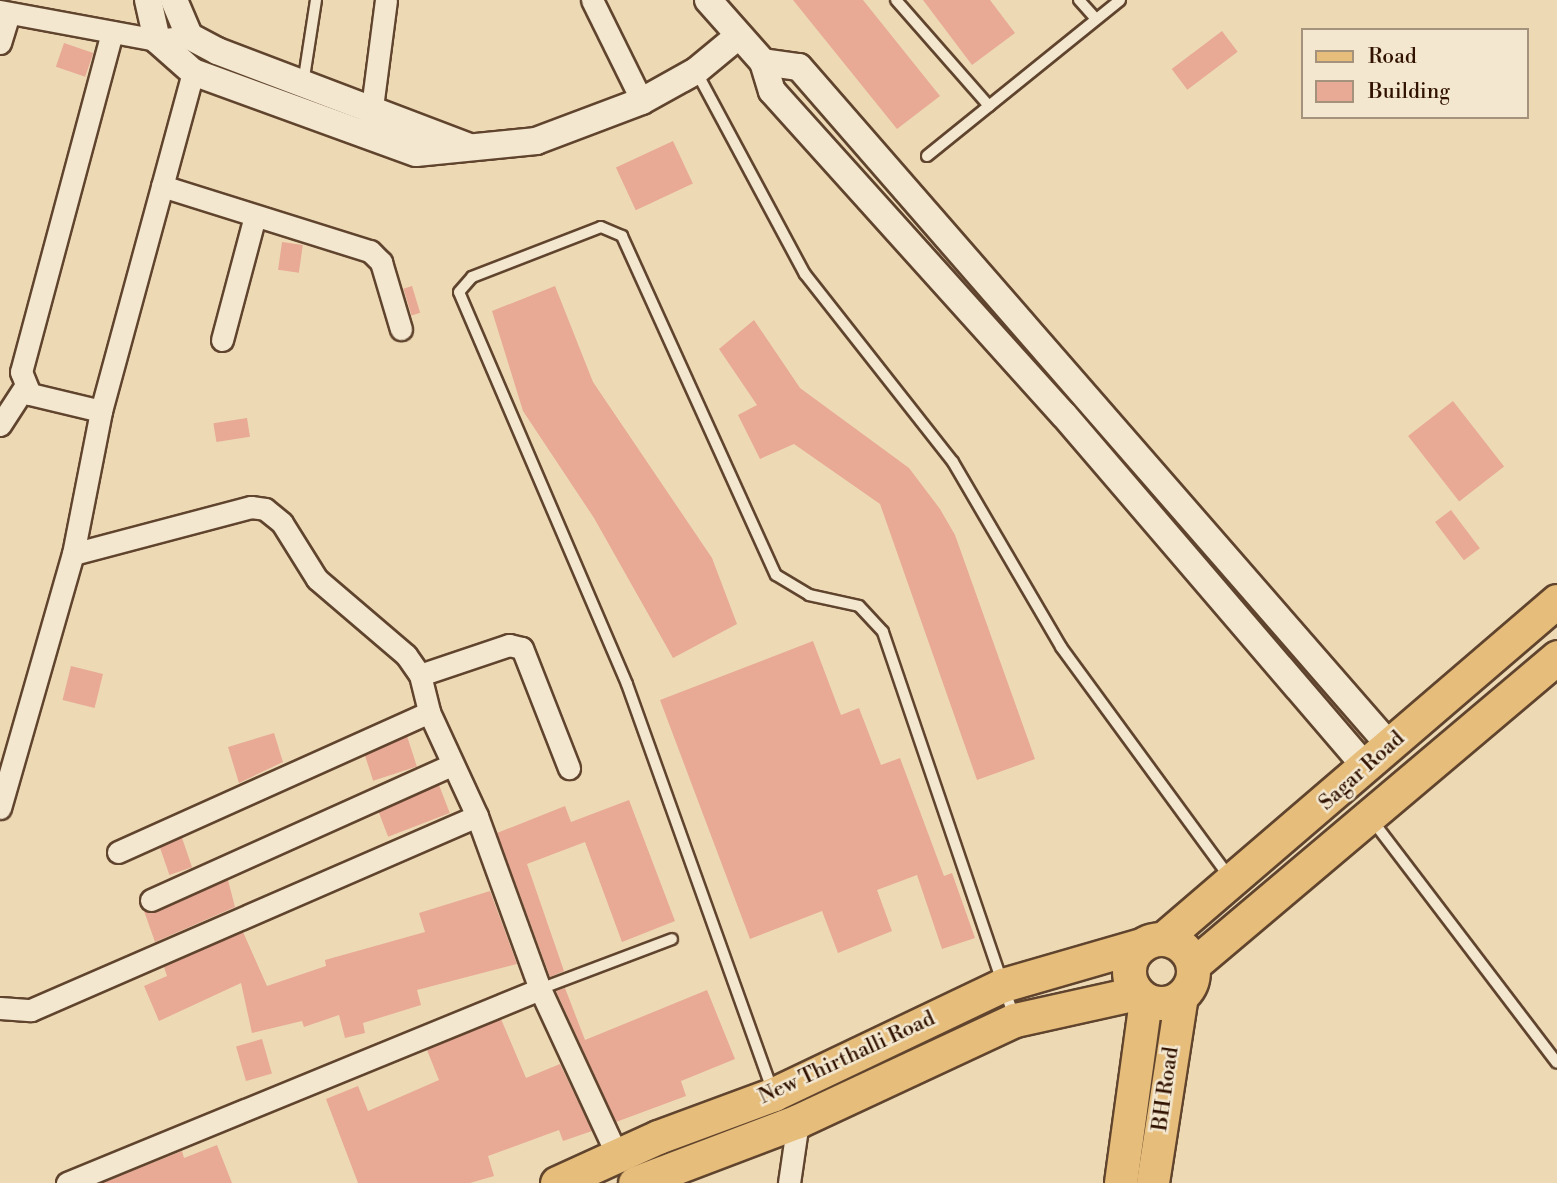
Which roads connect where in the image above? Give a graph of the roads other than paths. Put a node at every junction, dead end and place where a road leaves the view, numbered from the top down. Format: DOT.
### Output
graph roads {
  1 [pos="148,0"];
  2 [pos="174,0"];
  3 [pos="316,0"];
  4 [pos="386,0"];
  5 [pos="593,0"];
  6 [pos="708,0"];
  7 [pos="896,0"];
  8 [pos="1079,0"];
  9 [pos="1120,0"];
  10 [pos="4,12"];
  11 [pos="1096,19"];
  12 [pos="112,32"];
  13 [pos="189,36"];
  14 [pos="737,37"];
  15 [pos="157,40"];
  16 [pos="0,43"];
  17 [pos="763,62"];
  18 [pos="696,71"];
  19 [pos="193,72"];
  20 [pos="303,84"];
  21 [pos="642,101"];
  22 [pos="989,106"];
  23 [pos="373,111"];
  24 [pos="365,138"];
  25 [pos="467,146"];
  26 [pos="926,156"];
  27 [pos="162,187"];
  28 [pos="255,216"];
  29 [pos="401,330"];
  30 [pos="222,340"];
  31 [pos="24,388"];
  32 [pos="101,411"];
  33 [pos="0,425"];
  34 [pos="73,554"];
  35 [pos="1557,601"];
  36 [pos="1557,657"];
  37 [pos="420,675"];
  38 [pos="429,712"];
  39 [pos="1378,757"];
  40 [pos="451,765"];
  41 [pos="569,768"];
  42 [pos="0,808"];
  43 [pos="477,816"];
  44 [pos="1370,817"];
  45 [pos="118,852"];
  46 [pos="1232,880"];
  47 [pos="151,900"];
  48 [pos="673,939"];
  49 [pos="1152,942"];
  50 [pos="1193,965"];
  51 [pos="1003,985"];
  52 [pos="540,989"];
  53 [pos="1142,996"];
  54 [pos="1182,996"];
  55 [pos="0,1009"];
  56 [pos="1015,1020"];
  57 [pos="1557,1063"];
  58 [pos="774,1094"];
  59 [pos="798,1121"];
  60 [pos="617,1155"];
  61 [pos="105,1176"];
  62 [pos="67,1183"];
  63 [pos="557,1183"];
  64 [pos="635,1183"];
  65 [pos="789,1183"];
  66 [pos="1121,1183"];
  67 [pos="1153,1183"];
  1 -- 15 [label="street"];
  2 -- 13 [label="street"];
  3 -- 20 [label="lane"];
  4 -- 23 [label="street"];
  5 -- 21 [label="street"];
  6 -- 14 [label="street"];
  7 -- 22 [label="lane"];
  8 -- 11 [label="lane"];
  9 -- 11 [label="lane"];
  10 -- 12 [label="street"];
  10 -- 16 [label="street"];
  11 -- 22 [label="lane"];
  12 -- 15 [label="street"];
  12 -- 31 [label="street"];
  13 -- 15 [label="street"];
  13 -- 20 [label="street"];
  14 -- 17 [label="street"];
  14 -- 18 [label="street"];
  15 -- 19 [label="street"];
  17 -- 39 [label="street"];
  17 -- 39 [label="street"];
  18 -- 21 [label="street"];
  18 -- 46 [label="lane"];
  19 -- 24 [label="street"];
  19 -- 27 [label="street"];
  20 -- 23 [label="street"];
  21 -- 25 [label="street"];
  22 -- 26 [label="lane"];
  23 -- 24 [label="street"];
  23 -- 25 [label="street"];
  24 -- 25 [label="street"];
  27 -- 28 [label="street"];
  27 -- 32 [label="street"];
  28 -- 29 [label="street"];
  28 -- 30 [label="street"];
  31 -- 32 [label="street"];
  31 -- 33 [label="street"];
  32 -- 34 [label="street"];
  34 -- 37 [label="street"];
  34 -- 42 [label="street"];
  35 -- 39 [label="highway, Sagar Road"];
  36 -- 44 [label="highway, Sagar Road"];
  37 -- 38 [label="street"];
  37 -- 41 [label="street"];
  38 -- 40 [label="street"];
  38 -- 45 [label="street"];
  39 -- 46 [label="highway, Sagar Road"];
  40 -- 43 [label="street"];
  40 -- 47 [label="street"];
  43 -- 52 [label="street"];
  43 -- 55 [label="street"];
  44 -- 50 [label="highway, Sagar Road"];
  44 -- 57 [label="lane"];
  46 -- 49 [label="highway, Sagar Road"];
  48 -- 52 [label="lane"];
  49 -- 50 [label="highway"];
  49 -- 51 [label="highway, New Thirthalli Road"];
  49 -- 53 [label="highway"];
  50 -- 54 [label="highway"];
  51 -- 56 [label="lane"];
  51 -- 58 [label="highway, New Thirthalli Road"];
  51 -- 58 [label="lane"];
  52 -- 60 [label="street"];
  52 -- 61 [label="street"];
  53 -- 54 [label="highway"];
  53 -- 56 [label="highway"];
  53 -- 66 [label="main road, BH Road"];
  54 -- 67 [label="main road, BH Road"];
  56 -- 59 [label="highway"];
  58 -- 60 [label="highway, New Thirthalli Road"];
  59 -- 64 [label="highway"];
  59 -- 65 [label="street"];
  60 -- 63 [label="highway, New Thirthalli Road"];
  61 -- 62 [label="street"];
}
